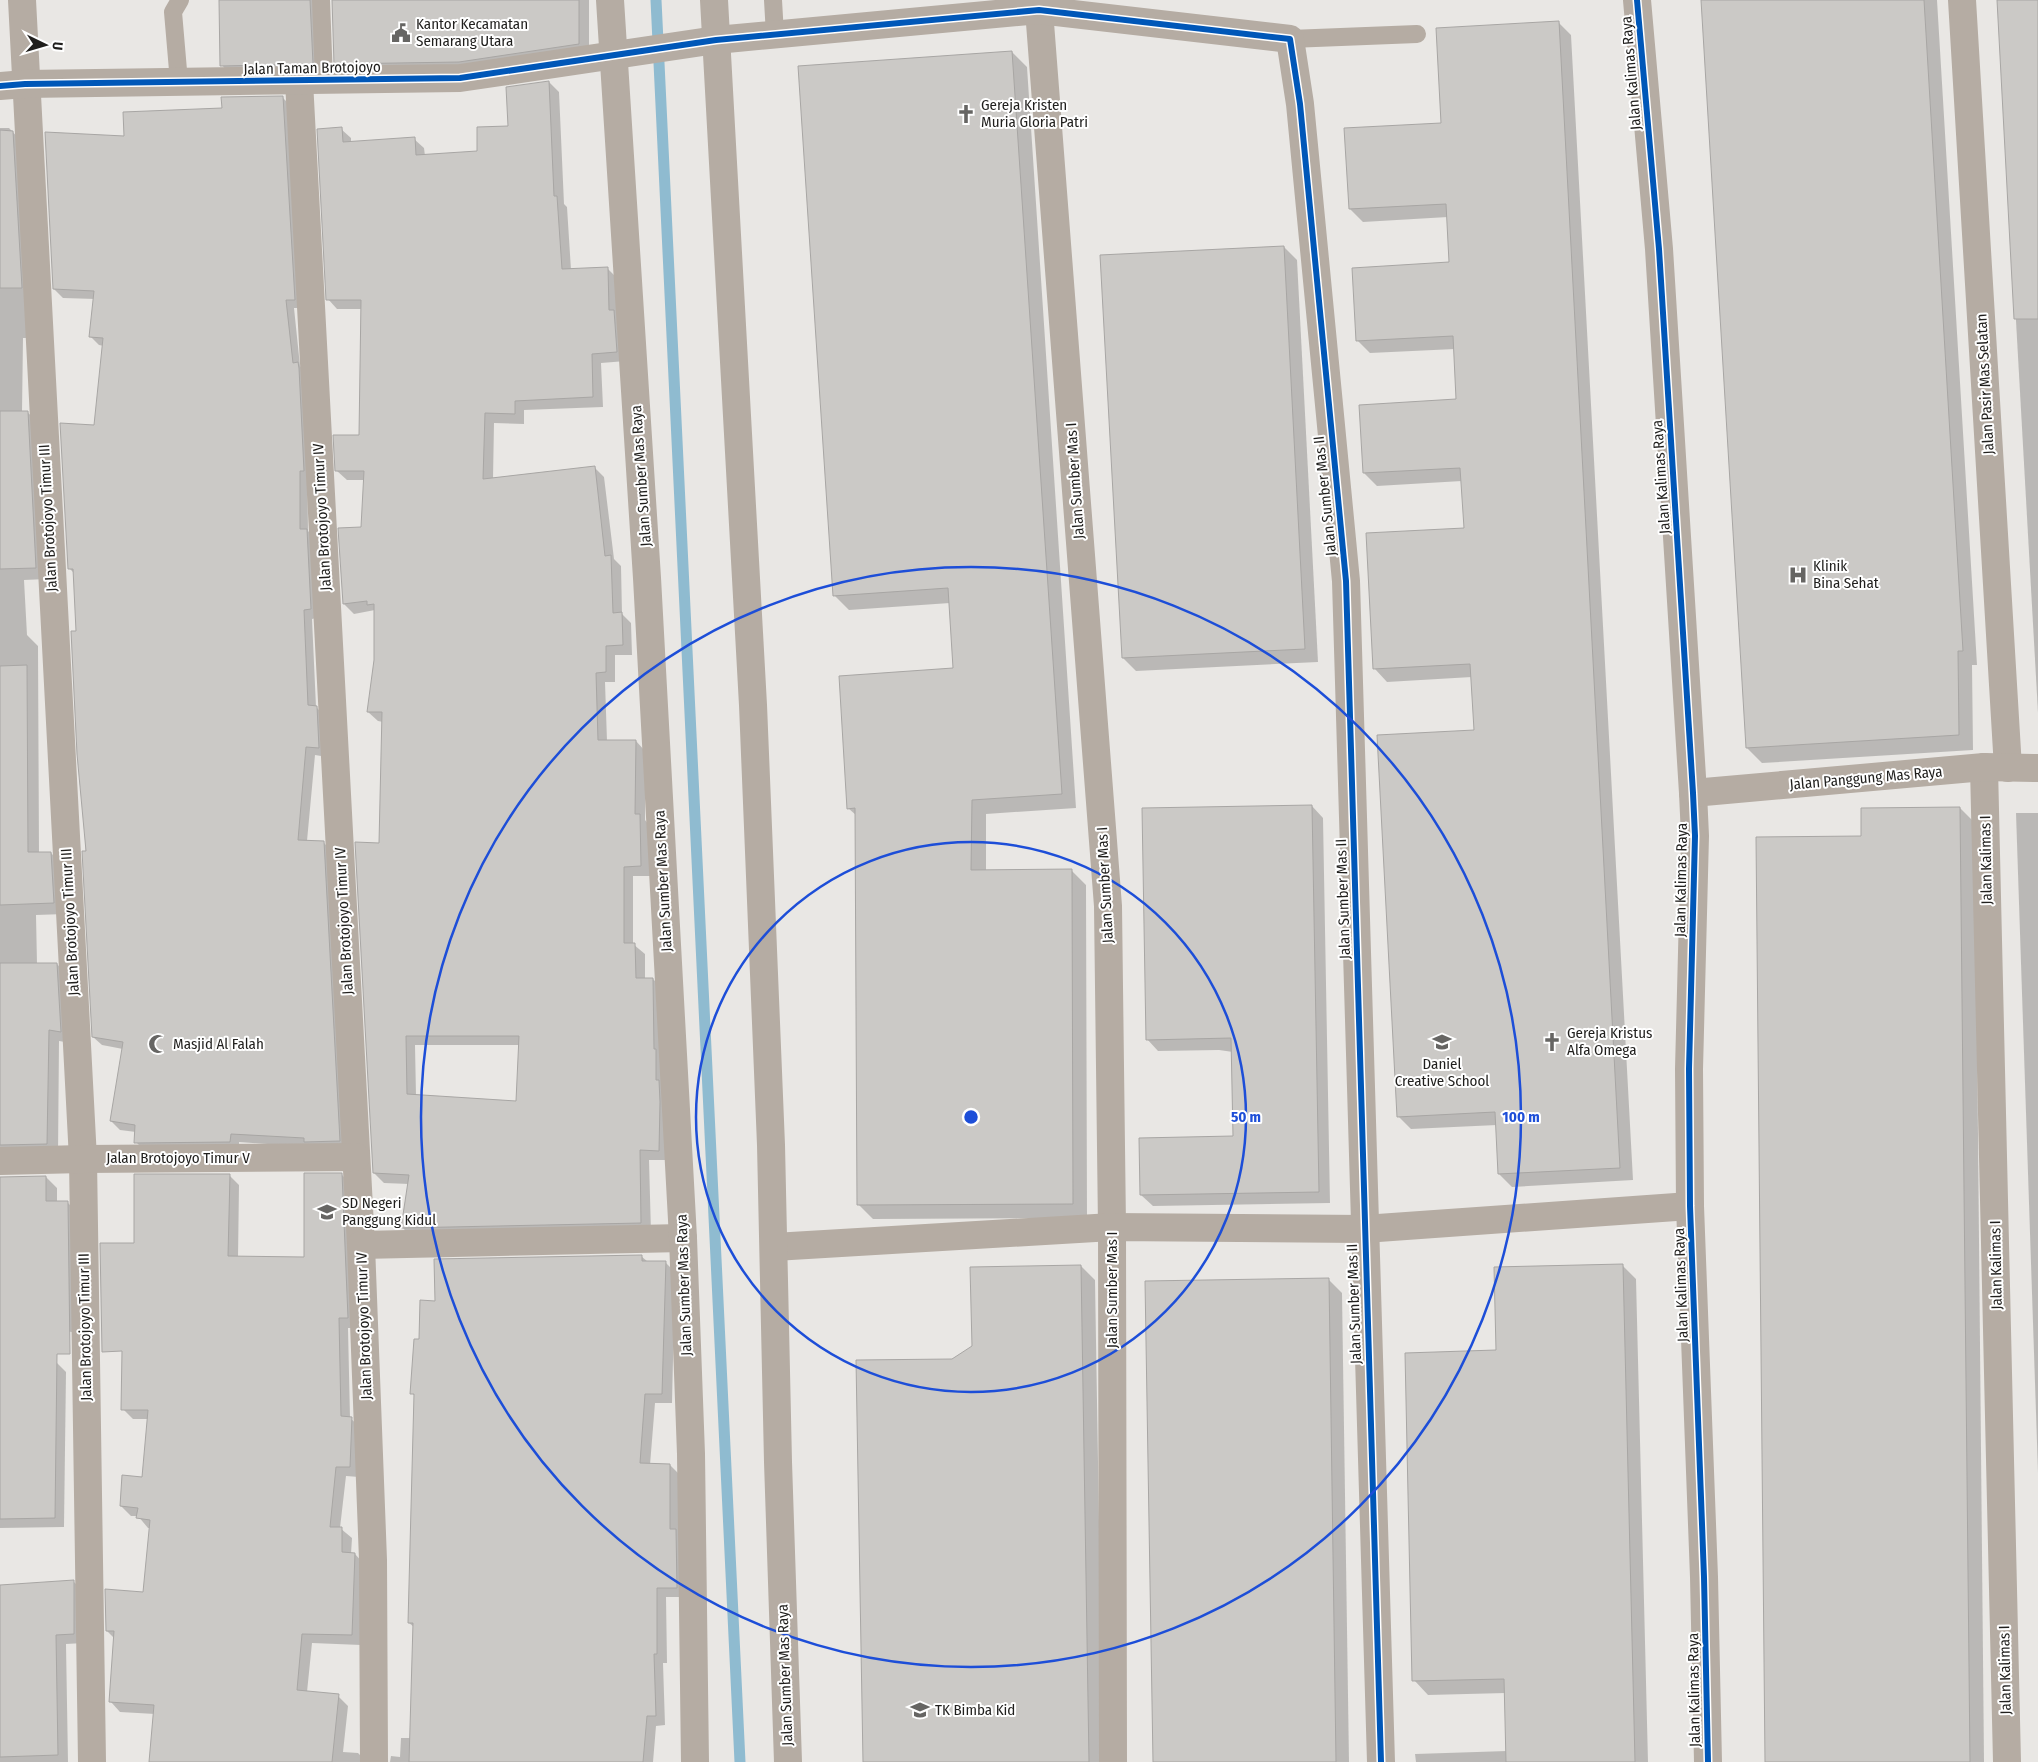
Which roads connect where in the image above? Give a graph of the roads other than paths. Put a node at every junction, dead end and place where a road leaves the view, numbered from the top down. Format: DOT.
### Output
graph roads {
  1 [pos="22,0"];
  2 [pos="180,0"];
  3 [pos="321,0"];
  4 [pos="610,0"];
  5 [pos="714,0"];
  6 [pos="773,0"];
  7 [pos="1637,0"];
  8 [pos="1962,0"];
  9 [pos="1039,10"];
  10 [pos="1417,34"];
  11 [pos="774,35"];
  12 [pos="1290,39"];
  13 [pos="710,41"];
  14 [pos="618,55"];
  15 [pos="312,81"];
  16 [pos="179,82"];
  17 [pos="12,85"];
  18 [pos="1996,768"];
  19 [pos="2038,768"];
  20 [pos="1694,793"];
  21 [pos="356,1157"];
  22 [pos="83,1158"];
  23 [pos="0,1162"];
  24 [pos="1690,1206"];
  25 [pos="1112,1226"];
  26 [pos="1364,1228"];
  27 [pos="683,1238"];
  28 [pos="361,1245"];
  29 [pos="774,1247"];
  30 [pos="92,1762"];
  31 [pos="374,1762"];
  32 [pos="695,1762"];
  33 [pos="788,1762"];
  34 [pos="1113,1762"];
  35 [pos="1381,1762"];
  36 [pos="1708,1762"];
  37 [pos="2007,1762"];
  1 -- 17 [label="street, Jalan Brotojoyo Timur III"];
  2 -- 16 [label="lane"];
  3 -- 15 [label="lane"];
  4 -- 14 [label="street, Jalan Sumber Mas Raya"];
  5 -- 13 [label="street, Jalan Sumber Mas Raya"];
  6 -- 11 [label="lane"];
  7 -- 20 [label="street, Jalan Kalimas Raya"];
  8 -- 18 [label="street, Jalan Pasir Mas Selatan"];
  9 -- 11 [label="street, Jalan Taman Brotojoyo"];
  9 -- 12 [label="street, Jalan Taman Brotojoyo"];
  9 -- 25 [label="street, Jalan Sumber Mas I"];
  10 -- 12 [label="lane"];
  11 -- 13 [label="street, Jalan Taman Brotojoyo"];
  12 -- 26 [label="street, Jalan Sumber Mas II"];
  13 -- 14 [label="street, Jalan Taman Brotojoyo"];
  13 -- 29 [label="street, Jalan Sumber Mas Raya"];
  14 -- 15 [label="street, Jalan Taman Brotojoyo"];
  14 -- 27 [label="street, Jalan Sumber Mas Raya"];
  15 -- 16 [label="street, Jalan Taman Brotojoyo"];
  15 -- 21 [label="street, Jalan Brotojoyo Timur IV"];
  16 -- 17 [label="street, Jalan Taman Brotojoyo"];
  17 -- 22 [label="street, Jalan Brotojoyo Timur III"];
  18 -- 19 [label="street, Jalan Panggung Mas Raya"];
  18 -- 20 [label="street, Jalan Panggung Mas Raya"];
  18 -- 37 [label="street, Jalan Kalimas I"];
  20 -- 24 [label="street, Jalan Kalimas Raya"];
  21 -- 22 [label="street, Jalan Brotojoyo Timur V"];
  21 -- 28 [label="street, Jalan Brotojoyo Timur IV"];
  22 -- 23 [label="street, Jalan Brotojoyo Timur V"];
  22 -- 30 [label="street, Jalan Brotojoyo Timur III"];
  24 -- 26 [label="street"];
  24 -- 36 [label="street, Jalan Kalimas Raya"];
  25 -- 26 [label="street"];
  25 -- 29 [label="street"];
  25 -- 34 [label="street, Jalan Sumber Mas I"];
  26 -- 35 [label="street, Jalan Sumber Mas II"];
  27 -- 28 [label="street"];
  27 -- 32 [label="street, Jalan Sumber Mas Raya"];
  28 -- 31 [label="street, Jalan Brotojoyo Timur IV"];
  29 -- 33 [label="street, Jalan Sumber Mas Raya"];
}
